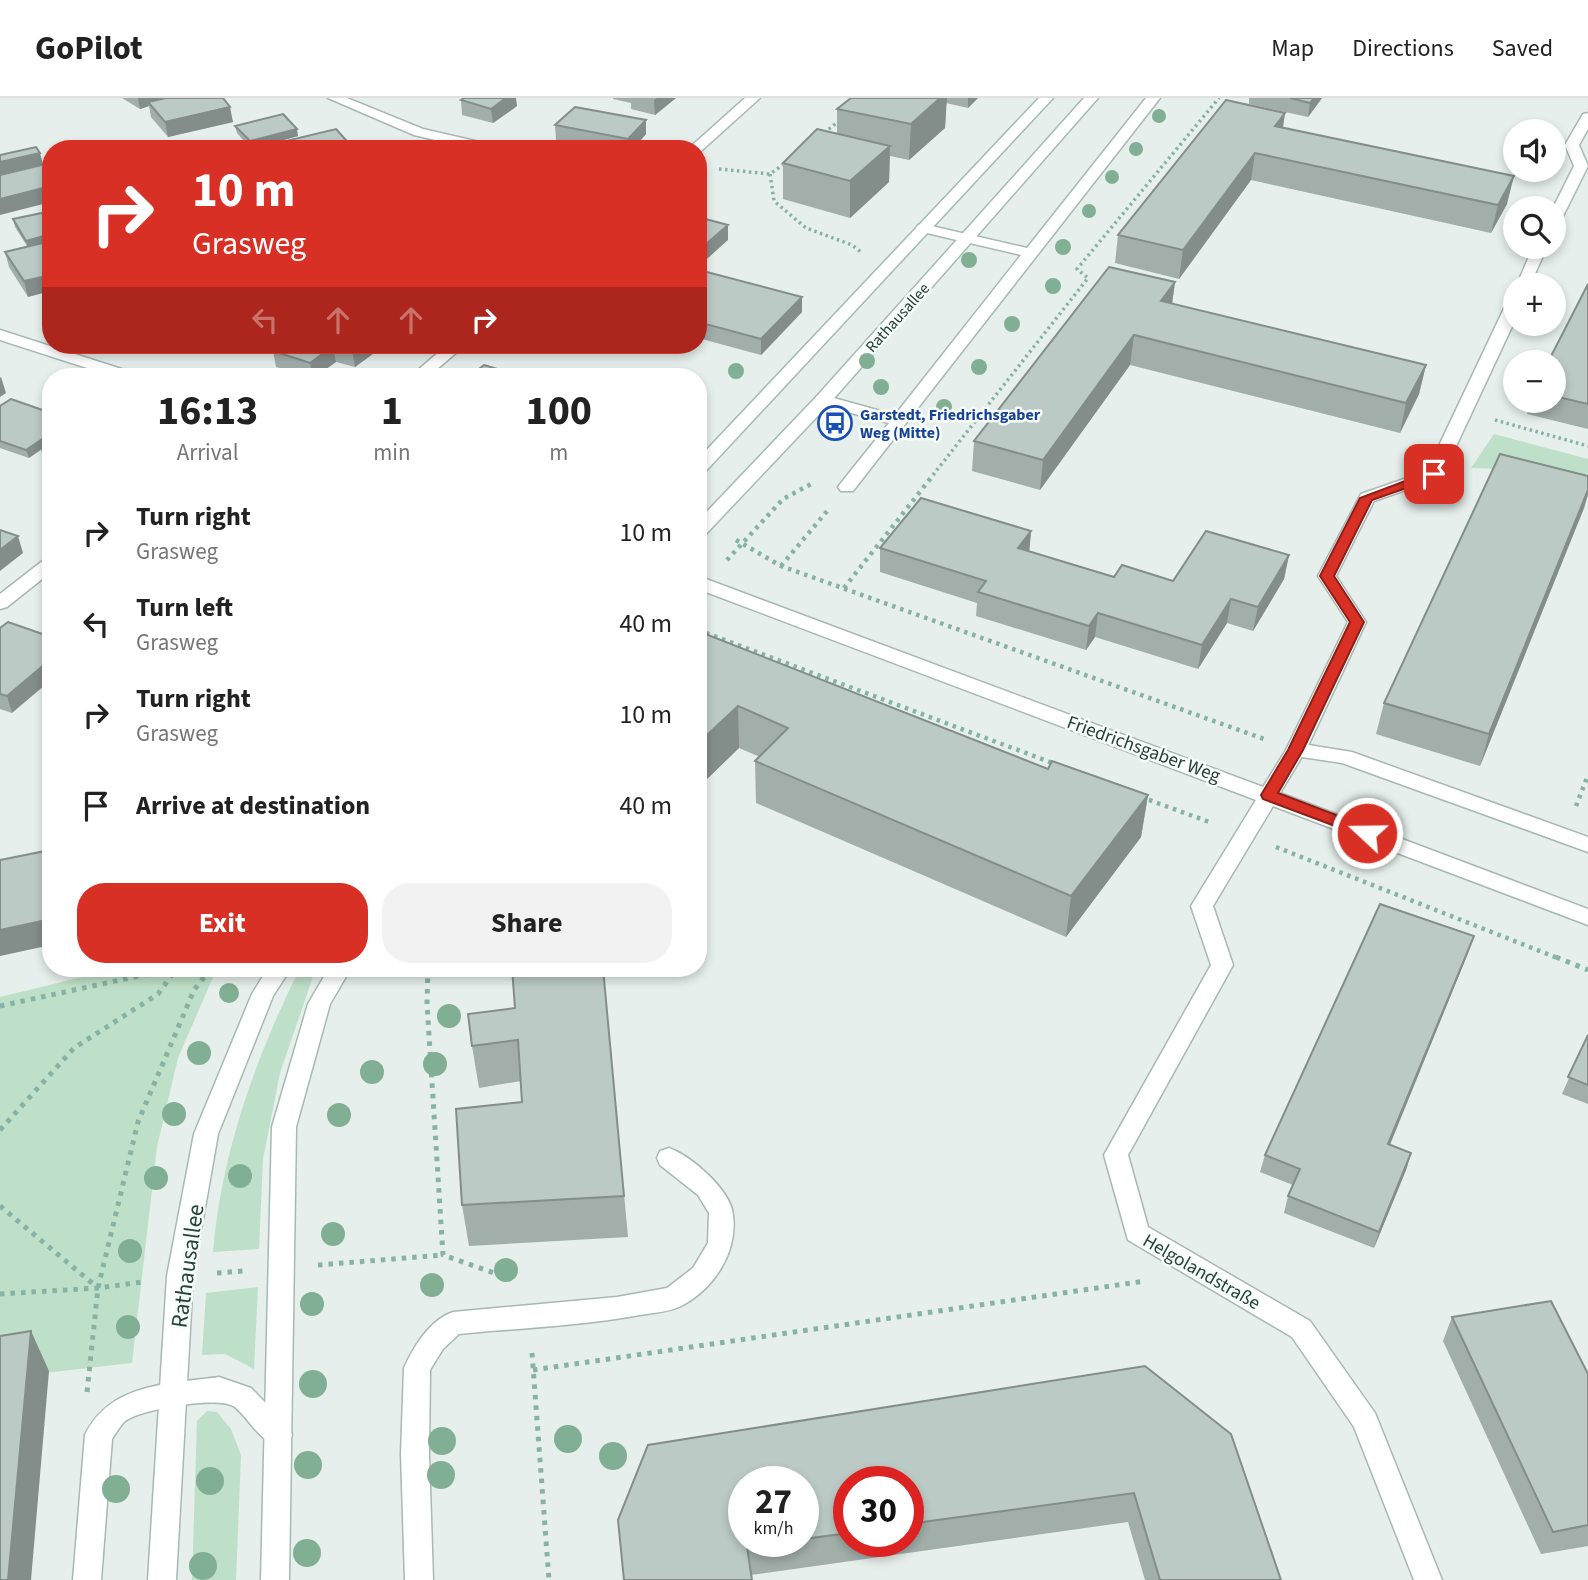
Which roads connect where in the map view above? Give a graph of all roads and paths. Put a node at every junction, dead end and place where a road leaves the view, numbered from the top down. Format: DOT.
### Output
graph roads {
  1 [pos="335,98"];
  2 [pos="753,98"];
  3 [pos="1046,98"];
  4 [pos="1091,98"];
  5 [pos="1153,98"];
  6 [pos="1219,98"];
  7 [pos="1588,117"];
  8 [pos="841,120"];
  9 [pos="819,137"];
  10 [pos="453,140"];
  11 [pos="705,140"];
  12 [pos="786,162"];
  13 [pos="710,169"];
  14 [pos="769,174"];
  15 [pos="1566,196"];
  16 [pos="923,228"];
  17 [pos="967,238"];
  18 [pos="1031,253"];
  19 [pos="871,258"];
  20 [pos="1503,328"];
  21 [pos="0,335"];
  22 [pos="42,348"];
  23 [pos="59,354"];
  24 [pos="446,354"];
  25 [pos="103,368"];
  26 [pos="429,368"];
  27 [pos="823,400"];
  28 [pos="1464,411"];
  29 [pos="900,421"];
  30 [pos="1588,446"];
  31 [pos="707,459"];
  32 [pos="860,470"];
  33 [pos="847,487"];
  34 [pos="707,523"];
  35 [pos="781,566"];
  36 [pos="42,569"];
  37 [pos="707,585"];
  38 [pos="844,588"];
  39 [pos="0,603"];
  40 [pos="707,633"];
  41 [pos="1296,750"];
  42 [pos="1063,767"];
  43 [pos="1269,795"];
  44 [pos="1141,796"];
  45 [pos="1245,835"];
  46 [pos="1588,845"];
  47 [pos="1588,917"];
  48 [pos="1588,970"];
  49 [pos="135,977"];
  50 [pos="170,977"];
  51 [pos="204,977"];
  52 [pos="274,977"];
  53 [pos="335,977"];
  54 [pos="428,977"];
  55 [pos="0,1006"];
  56 [pos="0,1130"];
  57 [pos="669,1158"];
  58 [pos="0,1206"];
  59 [pos="1204,1272"];
  60 [pos="98,1288"];
  61 [pos="529,1316"];
  62 [pos="533,1370"];
  63 [pos="174,1394"];
  64 [pos="99,1434"];
  65 [pos="278,1435"];
  66 [pos="87,1580"];
  67 [pos="162,1580"];
  68 [pos="275,1580"];
  69 [pos="419,1580"];
  70 [pos="549,1580"];
  71 [pos="1427,1580"];
  1 -- 10 [label="street"];
  2 -- 11 [label="street"];
  3 -- 16 [label="street"];
  4 -- 17 [label="street, Rathausallee"];
  5 -- 18 [label="street"];
  6 -- 38 [label="path"];
  7 -- 15 [label="street"];
  8 -- 9 [label="path"];
  12 -- 14 [label="path"];
  13 -- 14 [label="path"];
  14 -- 19 [label="path"];
  16 -- 17 [label="street"];
  16 -- 31 [label="street"];
  17 -- 18 [label="street"];
  17 -- 27 [label="street, Rathausallee"];
  18 -- 29 [label="street"];
  20 -- 28 [label="street"];
  21 -- 22 [label="street"];
  23 -- 25 [label="street"];
  24 -- 26 [label="street"];
  27 -- 29 [label="street"];
  27 -- 34 [label="street, Rathausallee"];
  28 -- 30 [label="path"];
  28 -- 41 [label="street, Helgolandstraße"];
  29 -- 32 [label="street"];
  32 -- 33 [label="street"];
  32 -- 35 [label="path"];
  33 -- 35 [label="path"];
  35 -- 38 [label="path"];
  36 -- 39 [label="street"];
  37 -- 43 [label="street, Friedrichsgaber Weg"];
  38 -- 41 [label="path"];
  40 -- 42 [label="path"];
  41 -- 43 [label="street, Helgolandstraße"];
  41 -- 46 [label="street"];
  43 -- 45 [label="street, Helgolandstraße"];
  43 -- 47 [label="street, Friedrichsgaber Weg"];
  44 -- 45 [label="path"];
  45 -- 48 [label="path"];
  45 -- 59 [label="street, Helgolandstraße"];
  49 -- 55 [label="path"];
  50 -- 56 [label="path"];
  51 -- 60 [label="path"];
  52 -- 63 [label="street, Rathausallee"];
  53 -- 65 [label="street"];
  54 -- 61 [label="path"];
  57 -- 61 [label="street"];
  58 -- 60 [label="path"];
  59 -- 62 [label="path"];
  59 -- 71 [label="street, Helgolandstraße"];
  60 -- 64 [label="path"];
  61 -- 62 [label="path"];
  61 -- 69 [label="street"];
  62 -- 70 [label="path"];
  63 -- 64 [label="street"];
  63 -- 65 [label="street"];
  63 -- 67 [label="street, Rathausallee"];
  64 -- 66 [label="street"];
  65 -- 68 [label="street"];
}
